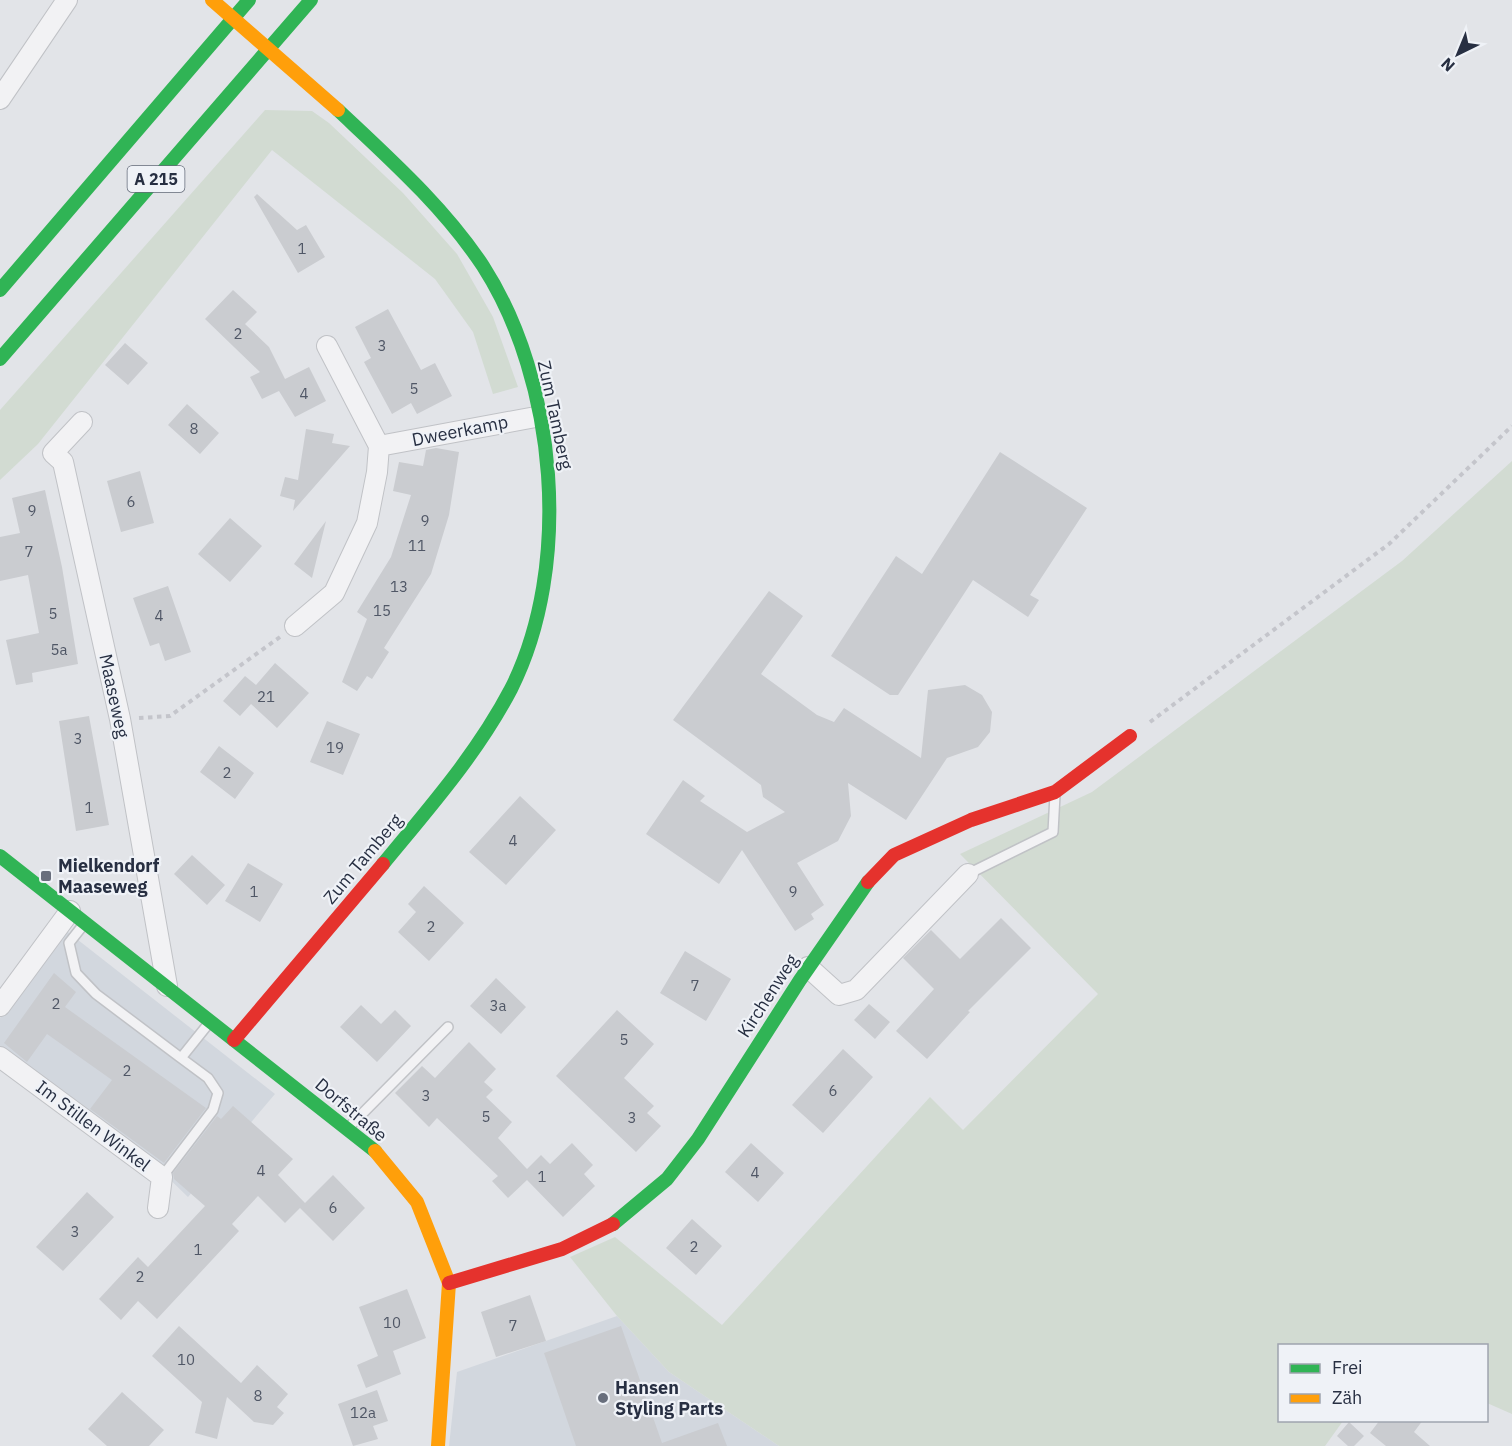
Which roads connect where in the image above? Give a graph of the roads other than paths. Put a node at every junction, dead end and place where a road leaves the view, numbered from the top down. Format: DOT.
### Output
graph roads {
  1 [pos="67,0"];
  2 [pos="212,0"];
  3 [pos="249,0"];
  4 [pos="311,0"];
  5 [pos="0,99"];
  6 [pos="0,290"];
  7 [pos="327,346"];
  8 [pos="0,359"];
  9 [pos="541,416"];
  10 [pos="82,422"];
  11 [pos="379,446"];
  12 [pos="295,626"];
  13 [pos="1130,736"];
  14 [pos="1055,792"];
  15 [pos="0,856"];
  16 [pos="968,874"];
  17 [pos="77,917"];
  18 [pos="808,967"];
  19 [pos="166,986"];
  20 [pos="0,1006"];
  21 [pos="210,1021"];
  22 [pos="448,1027"];
  23 [pos="234,1040"];
  24 [pos="0,1057"];
  25 [pos="181,1058"];
  26 [pos="348,1128"];
  27 [pos="162,1178"];
  28 [pos="158,1208"];
  29 [pos="449,1282"];
  30 [pos="438,1446"];
  1 -- 5 [label="street"];
  2 -- 9 [label="main road, Zum Tamberg, bridge"];
  3 -- 6 [label="main road, A 215"];
  4 -- 8 [label="main road, A 215"];
  7 -- 11 [label="street"];
  9 -- 11 [label="street, Dweerkamp"];
  9 -- 23 [label="main road, Zum Tamberg"];
  10 -- 19 [label="street, Maaseweg"];
  11 -- 12 [label="street"];
  13 -- 14 [label="main road, Kirchenweg"];
  14 -- 16 [label="lane"];
  14 -- 18 [label="main road, Kirchenweg"];
  15 -- 17 [label="main road, Dorfstraße"];
  16 -- 18 [label="street"];
  17 -- 19 [label="main road, Dorfstraße"];
  17 -- 20 [label="street"];
  17 -- 25 [label="lane"];
  18 -- 29 [label="main road, Kirchenweg"];
  19 -- 21 [label="main road, Dorfstraße"];
  21 -- 23 [label="main road, Dorfstraße"];
  21 -- 25 [label="lane"];
  22 -- 26 [label="lane"];
  23 -- 26 [label="main road, Dorfstraße"];
  24 -- 27 [label="street, Im Stillen Winkel"];
  25 -- 27 [label="lane"];
  26 -- 29 [label="main road, Dorfstraße"];
  27 -- 28 [label="street, Im Stillen Winkel"];
  29 -- 30 [label="main road, Dorfstraße"];
}
